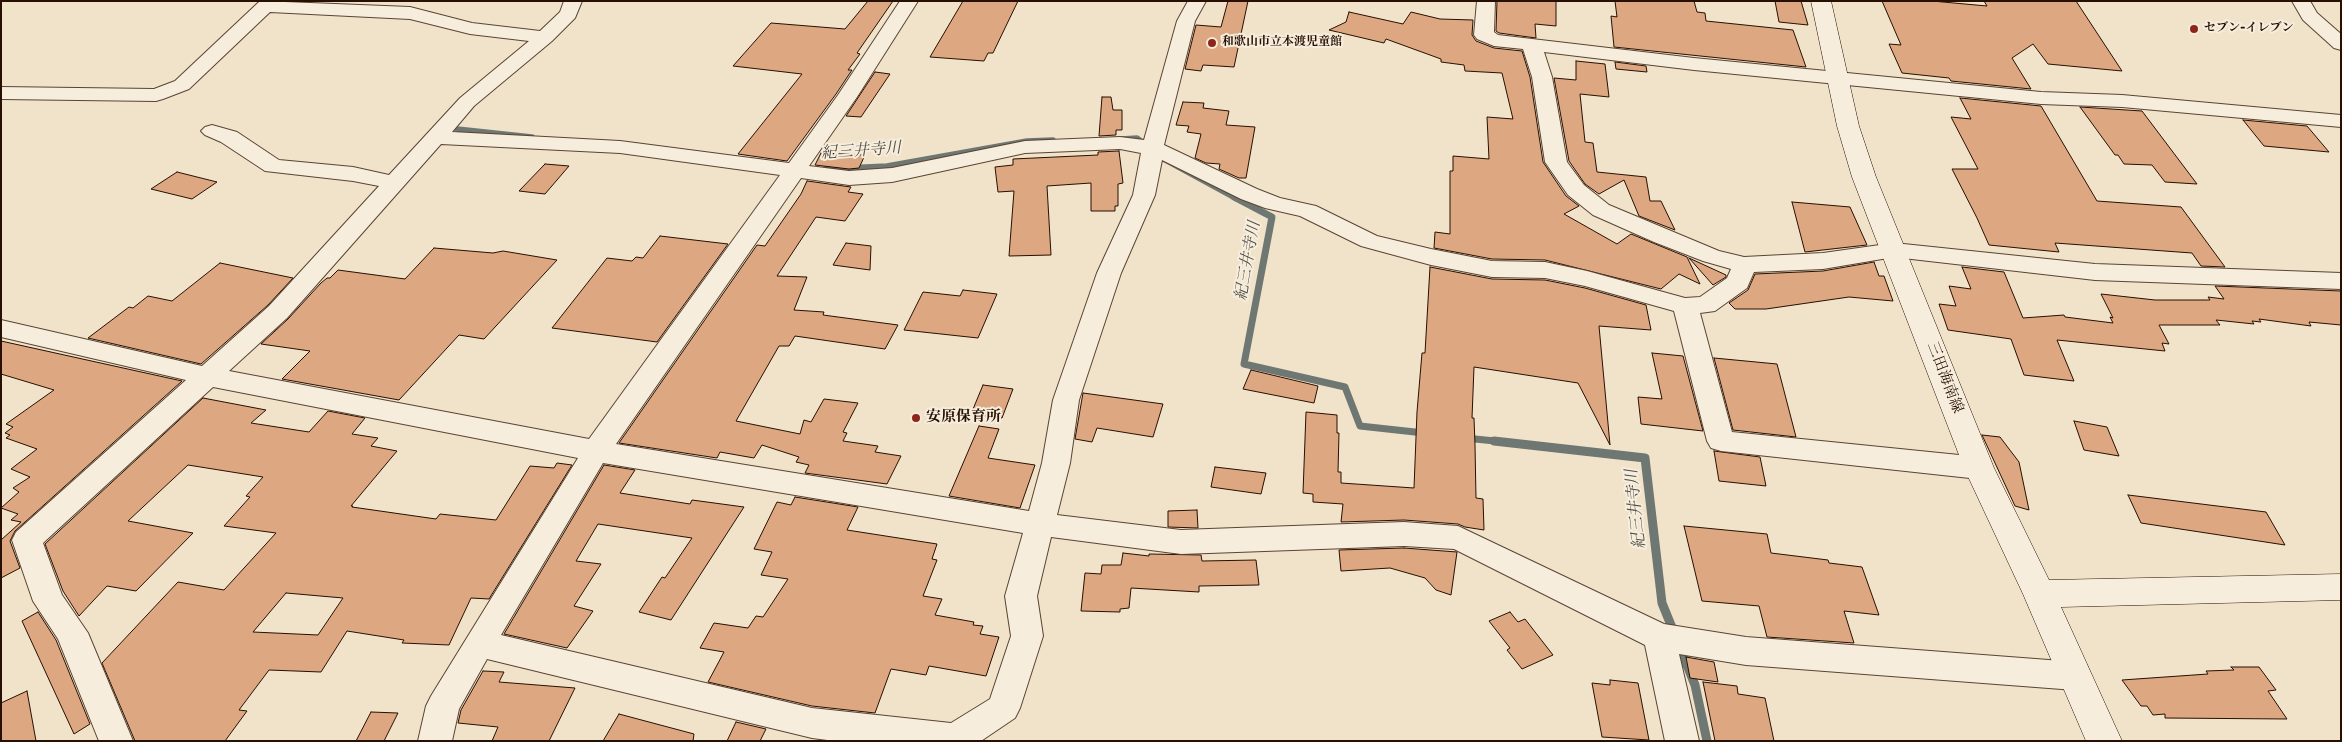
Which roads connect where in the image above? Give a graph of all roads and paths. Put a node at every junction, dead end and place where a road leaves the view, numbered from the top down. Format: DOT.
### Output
graph roads {
  1 [pos="573,1"];
  2 [pos="909,1"];
  3 [pos="1197,1"];
  4 [pos="1486,1"];
  5 [pos="1822,1"];
  6 [pos="2301,1"];
  7 [pos="268,2"];
  8 [pos="545,37"];
  9 [pos="1531,44"];
  10 [pos="2341,44"];
  11 [pos="1838,76"];
  12 [pos="1,93"];
  13 [pos="2341,121"];
  14 [pos="212,131"];
  15 [pos="435,137"];
  16 [pos="1153,148"];
  17 [pos="792,172"];
  18 [pos="395,183"];
  19 [pos="1894,250"];
  20 [pos="1744,265"];
  21 [pos="2341,281"];
  22 [pos="1685,306"];
  23 [pos="1,328"];
  24 [pos="206,376"];
  25 [pos="596,450"];
  26 [pos="1979,468"];
  27 [pos="1039,524"];
  28 [pos="2341,587"];
  29 [pos="2039,594"];
  30 [pos="1659,637"];
  31 [pos="479,643"];
  32 [pos="2075,676"];
  33 [pos="116,741"];
  34 [pos="434,741"];
  35 [pos="1682,741"];
  36 [pos="2104,741"];
  1 -- 8 [label="street"];
  2 -- 17 [label="street"];
  3 -- 16 [label="street"];
  4 -- 9 [label="street"];
  5 -- 11 [label="main road, 三田海南線"];
  6 -- 10 [label="street"];
  7 -- 8 [label="street"];
  7 -- 12 [label="street"];
  8 -- 15 [label="street"];
  9 -- 11 [label="street"];
  9 -- 20 [label="street"];
  11 -- 13 [label="street"];
  11 -- 19 [label="main road, 三田海南線"];
  14 -- 18 [label="street"];
  15 -- 17 [label="street"];
  15 -- 18 [label="street"];
  16 -- 17 [label="street"];
  16 -- 22 [label="street"];
  16 -- 27 [label="street"];
  17 -- 25 [label="street"];
  18 -- 24 [label="street"];
  19 -- 20 [label="street"];
  19 -- 21 [label="street"];
  19 -- 26 [label="main road, 三田海南線"];
  20 -- 22 [label="street"];
  22 -- 26 [label="street"];
  23 -- 24 [label="street"];
  24 -- 25 [label="street"];
  24 -- 33 [label="street"];
  25 -- 27 [label="street"];
  25 -- 31 [label="street"];
  26 -- 29 [label="main road, 三田海南線"];
  27 -- 30 [label="street"];
  27 -- 31 [label="street"];
  28 -- 29 [label="main road"];
  29 -- 32 [label="main road, 三田海南線"];
  30 -- 32 [label="street"];
  30 -- 35 [label="street"];
  31 -- 34 [label="street"];
  32 -- 36 [label="main road, 三田海南線"];
}
